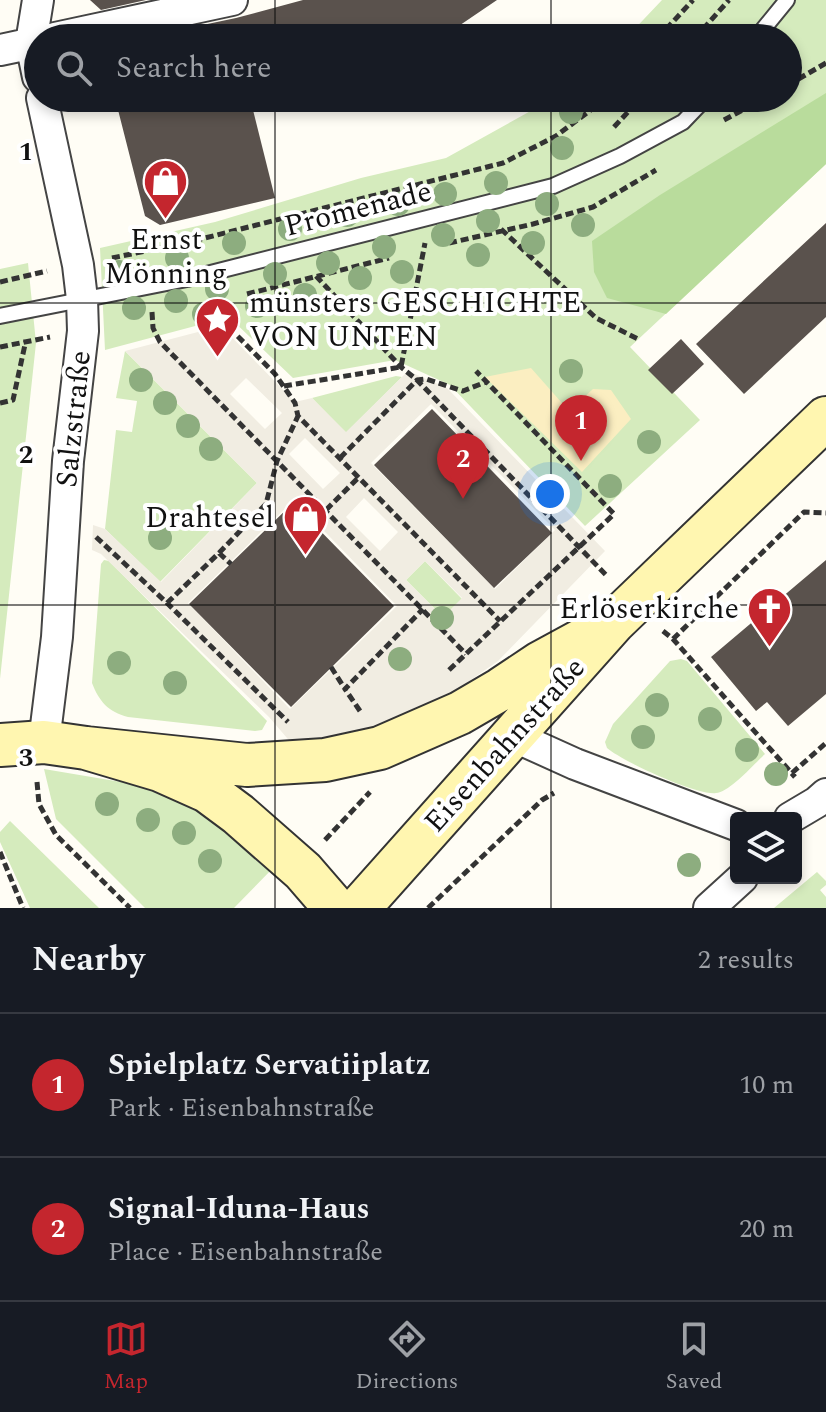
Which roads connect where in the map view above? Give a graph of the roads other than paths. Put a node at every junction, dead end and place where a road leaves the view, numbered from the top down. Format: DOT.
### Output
graph roads {
  1 [pos="38,0"];
  2 [pos="232,0"];
  3 [pos="787,0"];
  4 [pos="40,24"];
  5 [pos="120,24"];
  6 [pos="767,24"];
  7 [pos="24,45"];
  8 [pos="0,50"];
  9 [pos="45,112"];
  10 [pos="693,112"];
  11 [pos="82,299"];
  12 [pos="0,316"];
  13 [pos="826,418"];
  14 [pos="623,613"];
  15 [pos="513,736"];
  16 [pos="44,742"];
  17 [pos="0,745"];
  18 [pos="86,748"];
  19 [pos="822,798"];
  20 [pos="800,812"];
  21 [pos="730,823"];
  22 [pos="735,884"];
  23 [pos="335,908"];
  24 [pos="359,908"];
  25 [pos="709,908"];
  1 -- 4 [label="street"];
  2 -- 5 [label="street"];
  3 -- 6 [label="lane"];
  7 -- 8 [label="street"];
  9 -- 11 [label="street, Salzstraße"];
  10 -- 11 [label="lane, Promenade"];
  11 -- 12 [label="lane, Promenade"];
  11 -- 16 [label="street, Salzstraße"];
  13 -- 14 [label="main road, Eisenbahnstraße"];
  14 -- 15 [label="main road, Eisenbahnstraße"];
  14 -- 18 [label="main road"];
  15 -- 21 [label="street"];
  15 -- 24 [label="main road, Eisenbahnstraße"];
  16 -- 17 [label="main road"];
  16 -- 18 [label="main road"];
  18 -- 23 [label="main road"];
  19 -- 20 [label="street"];
  22 -- 25 [label="street"];
}
